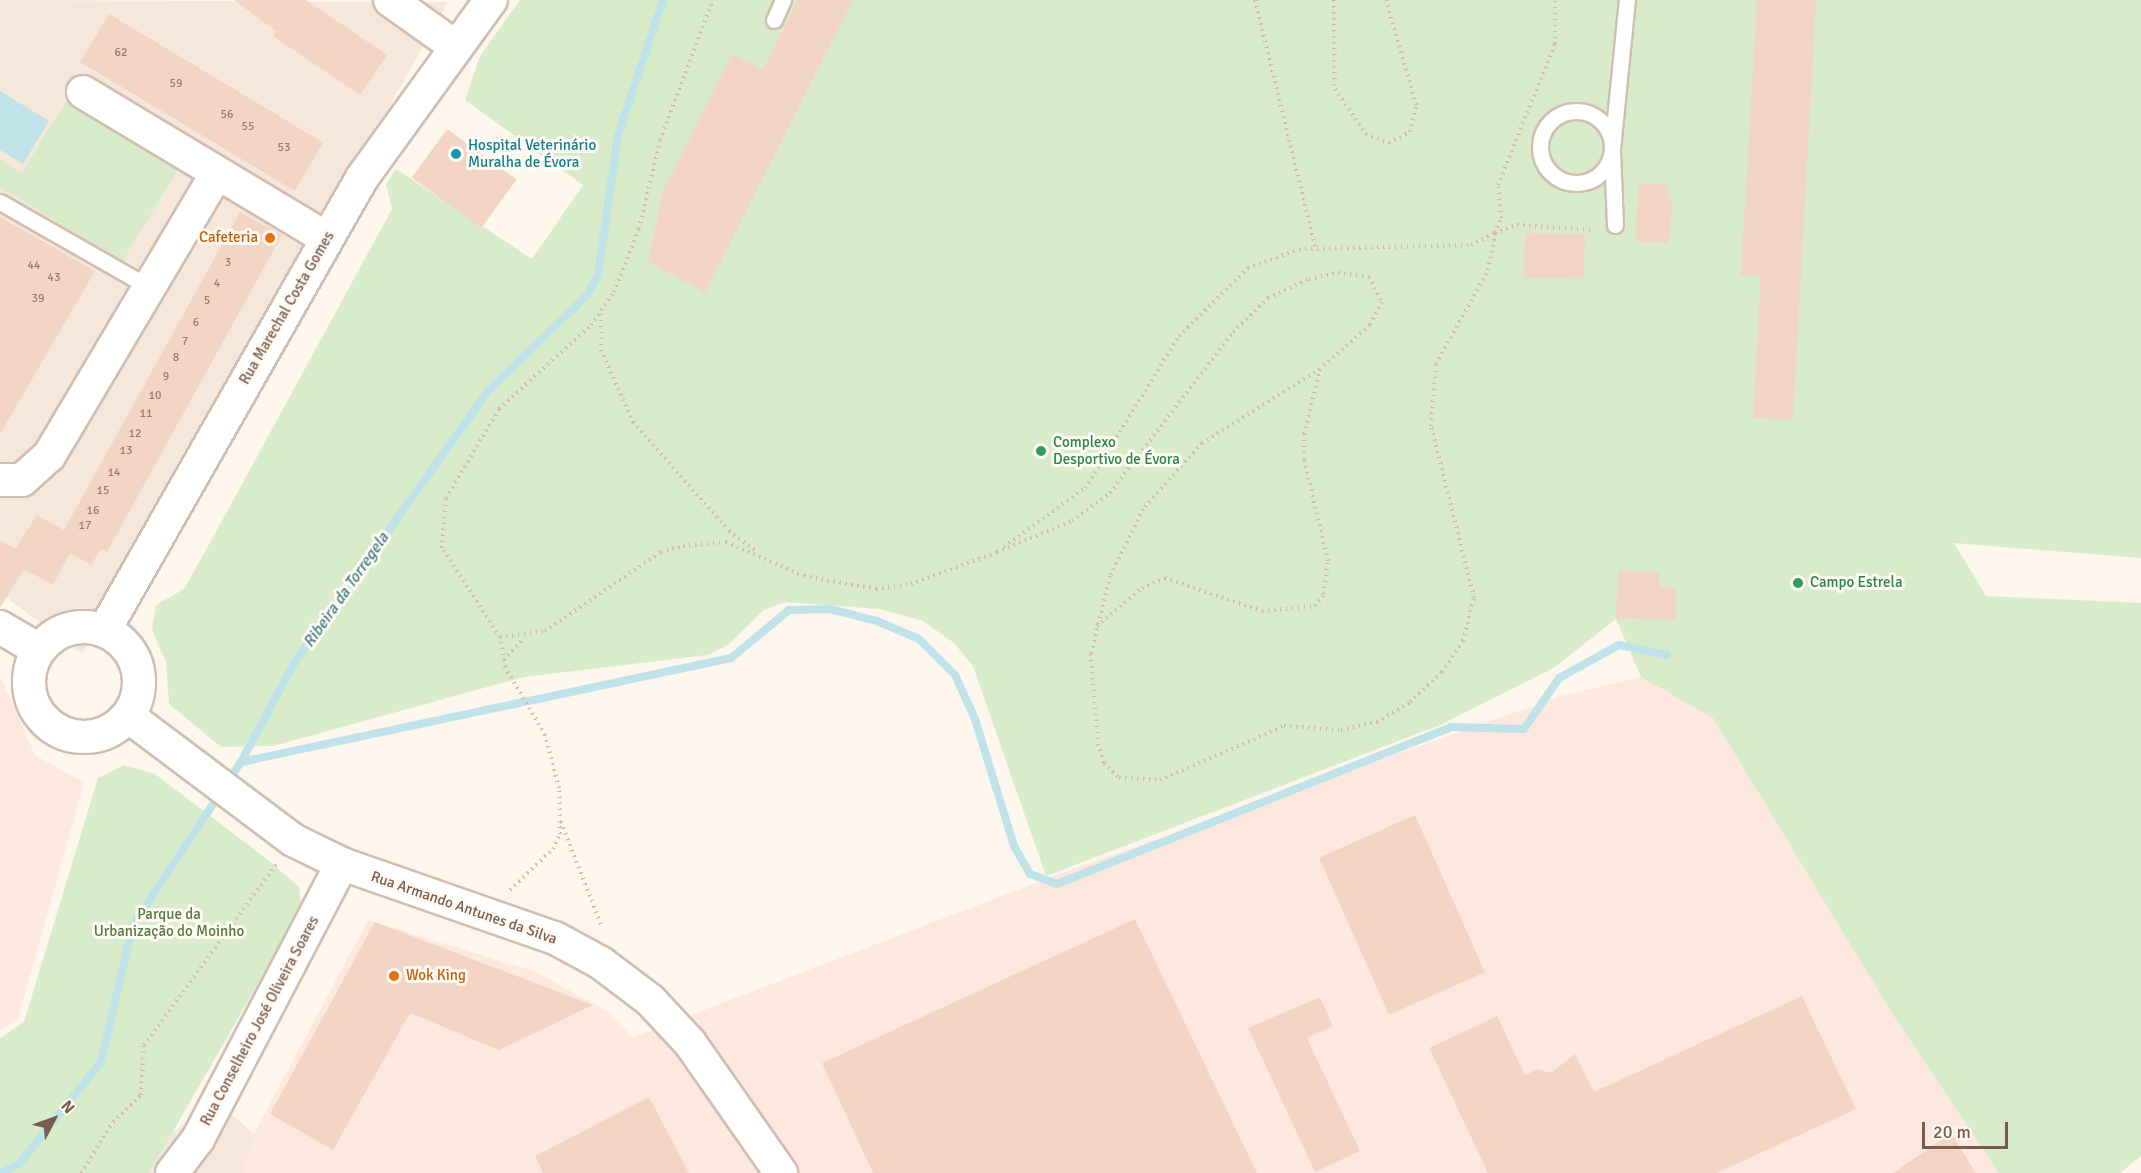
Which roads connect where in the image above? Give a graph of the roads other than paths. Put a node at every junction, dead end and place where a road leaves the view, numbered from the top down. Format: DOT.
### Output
graph roads {
  1 [pos="390,0"];
  2 [pos="491,0"];
  3 [pos="783,0"];
  4 [pos="1627,0"];
  5 [pos="774,20"];
  6 [pos="456,47"];
  7 [pos="83,92"];
  8 [pos="1612,149"];
  9 [pos="217,173"];
  10 [pos="0,202"];
  11 [pos="1615,225"];
  12 [pos="326,238"];
  13 [pos="149,287"];
  14 [pos="0,480"];
  15 [pos="0,627"];
  16 [pos="104,631"];
  17 [pos="39,650"];
  18 [pos="128,716"];
  19 [pos="342,864"];
  20 [pos="182,1168"];
  21 [pos="781,1173"];
  1 -- 6 [label="street"];
  2 -- 6 [label="street, Rua Marechal Costa Gomes"];
  3 -- 5 [label="lane"];
  4 -- 8 [label="lane"];
  6 -- 12 [label="street, Rua Marechal Costa Gomes"];
  7 -- 9 [label="street"];
  8 -- 8 [label="lane"];
  8 -- 11 [label="lane"];
  9 -- 12 [label="street"];
  9 -- 13 [label="street"];
  10 -- 13 [label="lane"];
  12 -- 16 [label="street, Rua Marechal Costa Gomes"];
  13 -- 14 [label="street"];
  15 -- 17 [label="street"];
  16 -- 17 [label="street"];
  16 -- 18 [label="street"];
  17 -- 18 [label="street"];
  18 -- 19 [label="street, Rua Armando Antunes da Silva"];
  19 -- 20 [label="street, Rua Conselheiro José Oliveira Soares"];
  19 -- 21 [label="street, Rua Armando Antunes da Silva"];
}
